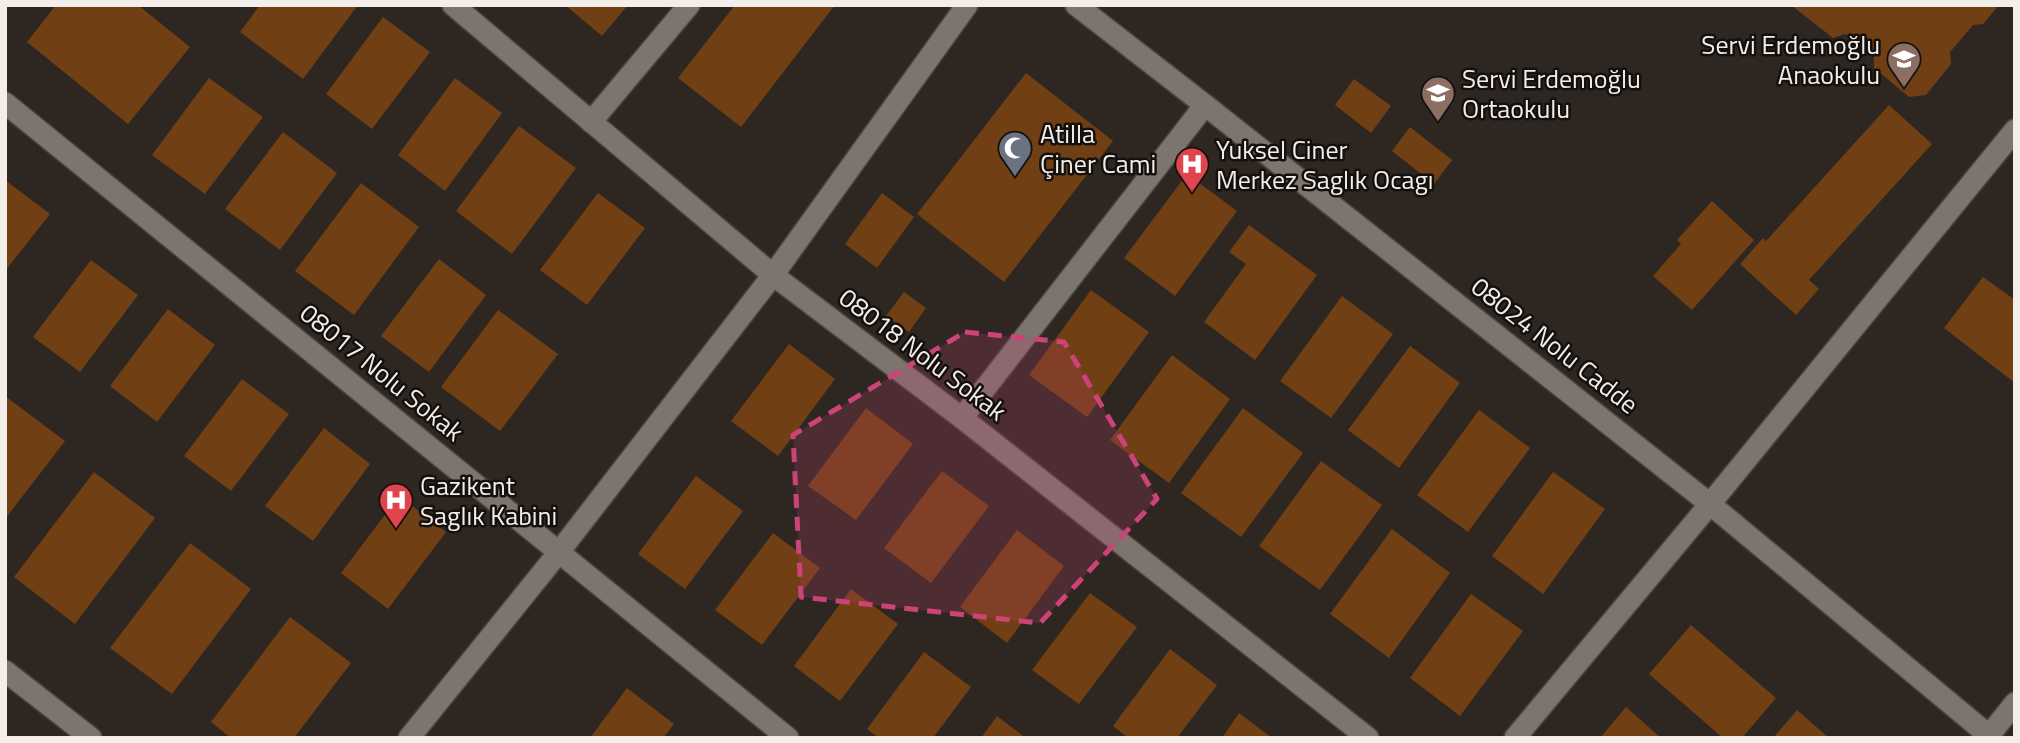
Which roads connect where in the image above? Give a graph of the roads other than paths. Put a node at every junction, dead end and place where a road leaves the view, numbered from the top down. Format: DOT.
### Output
graph roads {
  1 [pos="453,5"];
  2 [pos="689,5"];
  3 [pos="967,5"];
  4 [pos="1076,5"];
  5 [pos="5,103"];
  6 [pos="1206,105"];
  7 [pos="591,122"];
  8 [pos="2015,130"];
  9 [pos="773,275"];
  10 [pos="962,418"];
  11 [pos="1710,504"];
  12 [pos="559,552"];
  13 [pos="5,671"];
  14 [pos="2015,703"];
  15 [pos="1990,737"];
  16 [pos="91,738"];
  17 [pos="409,738"];
  18 [pos="788,738"];
  19 [pos="1368,738"];
  20 [pos="1515,738"];
  1 -- 7 [label="street, 08018 Nolu Sokak"];
  2 -- 7 [label="street"];
  3 -- 9 [label="street"];
  4 -- 6 [label="street, 08024 Nolu Cadde"];
  5 -- 12 [label="street, 08017 Nolu Sokak"];
  6 -- 10 [label="street"];
  6 -- 11 [label="street, 08024 Nolu Cadde"];
  7 -- 9 [label="street, 08018 Nolu Sokak"];
  8 -- 11 [label="street"];
  9 -- 10 [label="street, 08018 Nolu Sokak"];
  9 -- 12 [label="street"];
  10 -- 19 [label="street, 08018 Nolu Sokak"];
  11 -- 15 [label="street, 08024 Nolu Cadde"];
  11 -- 20 [label="street"];
  12 -- 17 [label="street"];
  12 -- 18 [label="street, 08017 Nolu Sokak"];
  13 -- 16 [label="street"];
  14 -- 15 [label="street"];
}
